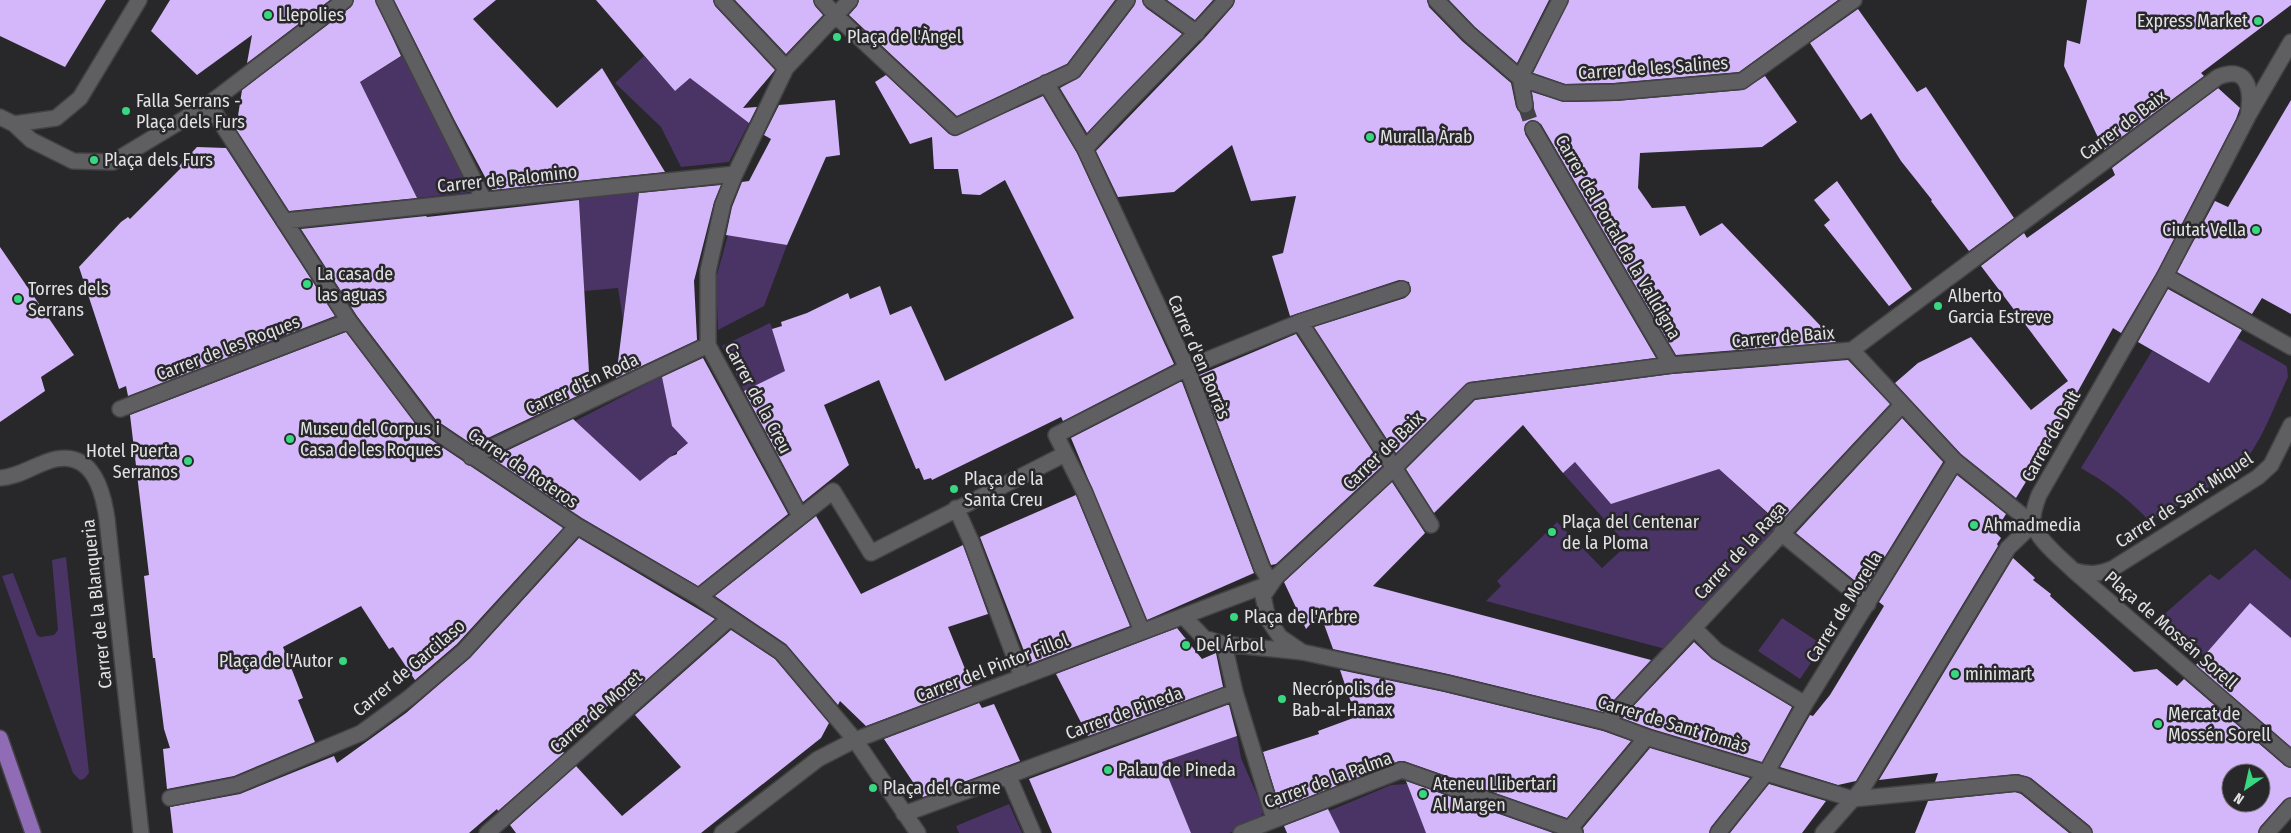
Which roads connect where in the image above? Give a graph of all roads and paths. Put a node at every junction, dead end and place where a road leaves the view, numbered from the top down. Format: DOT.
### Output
graph roads {
  1 [pos="139,0"];
  2 [pos="345,0"];
  3 [pos="384,0"];
  4 [pos="722,0"];
  5 [pos="822,0"];
  6 [pos="850,0"];
  7 [pos="1127,0"];
  8 [pos="1151,0"];
  9 [pos="1226,0"];
  10 [pos="1436,0"];
  11 [pos="1560,0"];
  12 [pos="1854,0"];
  13 [pos="836,16"];
  14 [pos="1197,33"];
  15 [pos="2291,42"];
  16 [pos="786,68"];
  17 [pos="1520,78"];
  18 [pos="1046,82"];
  19 [pos="209,104"];
  20 [pos="1525,105"];
  21 [pos="2248,116"];
  22 [pos="0,117"];
  23 [pos="14,124"];
  24 [pos="1533,129"];
  25 [pos="1085,149"];
  26 [pos="735,174"];
  27 [pos="484,200"];
  28 [pos="284,221"];
  29 [pos="2166,276"];
  30 [pos="1402,289"];
  31 [pos="349,321"];
  32 [pos="1300,322"];
  33 [pos="708,345"];
  34 [pos="2291,348"];
  35 [pos="1852,350"];
  36 [pos="1670,365"];
  37 [pos="1187,368"];
  38 [pos="1902,405"];
  39 [pos="120,409"];
  40 [pos="2291,425"];
  41 [pos="1065,454"];
  42 [pos="471,457"];
  43 [pos="1955,461"];
  44 [pos="1393,469"];
  45 [pos="0,478"];
  46 [pos="956,508"];
  47 [pos="805,512"];
  48 [pos="2033,524"];
  49 [pos="577,526"];
  50 [pos="1430,526"];
  51 [pos="1782,533"];
  52 [pos="2074,571"];
  53 [pos="1271,583"];
  54 [pos="699,597"];
  55 [pos="1868,604"];
  56 [pos="1184,617"];
  57 [pos="730,618"];
  58 [pos="1694,628"];
  59 [pos="1142,632"];
  60 [pos="1224,644"];
  61 [pos="1302,652"];
  62 [pos="1022,677"];
  63 [pos="1235,692"];
  64 [pos="1805,704"];
  65 [pos="1606,722"];
  66 [pos="0,738"];
  67 [pos="1646,738"];
  68 [pos="855,740"];
  69 [pos="2291,759"];
  70 [pos="1766,773"];
  71 [pos="1008,775"];
  72 [pos="170,798"];
  73 [pos="1853,799"];
  74 [pos="2291,806"];
  75 [pos="904,814"];
  76 [pos="1274,819"];
  77 [pos="1570,832"];
  78 [pos="32,833"];
  79 [pos="140,833"];
  80 [pos="487,833"];
  81 [pos="722,833"];
  82 [pos="918,833"];
  83 [pos="1033,833"];
  84 [pos="1241,833"];
  85 [pos="1718,833"];
  86 [pos="1823,833"];
  87 [pos="2084,833"];
  88 [pos="2268,833"];
  1 -- 23 [label="street"];
  2 -- 19 [label="street"];
  3 -- 27 [label="street"];
  4 -- 16 [label="street"];
  5 -- 13 [label="street"];
  6 -- 13 [label="street"];
  7 -- 18 [label="street"];
  8 -- 14 [label="street"];
  9 -- 14 [label="street"];
  10 -- 17 [label="street"];
  11 -- 17 [label="street"];
  12 -- 17 [label="street, Carrer de les Salines"];
  13 -- 16 [label="street"];
  13 -- 18 [label="street"];
  14 -- 25 [label="street"];
  15 -- 21 [label="street, Carrer de Dalt"];
  16 -- 26 [label="street, Carrer de la Creu"];
  17 -- 20 [label="street"];
  18 -- 25 [label="street, Carrer d'en Borràs"];
  19 -- 23 [label="street"];
  19 -- 28 [label="street, Carrer de Roteros"];
  21 -- 29 [label="street, Carrer de Dalt"];
  21 -- 35 [label="street, Carrer de Baix"];
  22 -- 23 [label="street"];
  24 -- 36 [label="street, Carrer del Portal de la Valldigna"];
  25 -- 37 [label="street, Carrer d'en Borràs"];
  26 -- 27 [label="street, Carrer de Palomino"];
  26 -- 33 [label="street, Carrer de la Creu"];
  27 -- 28 [label="street, Carrer de Palomino"];
  28 -- 31 [label="street, Carrer de Roteros"];
  29 -- 34 [label="street"];
  29 -- 48 [label="street, Carrer de Dalt"];
  30 -- 32 [label="street"];
  31 -- 39 [label="street, Carrer de les Roques"];
  31 -- 42 [label="street, Carrer de Roteros"];
  32 -- 37 [label="street"];
  32 -- 44 [label="street"];
  33 -- 42 [label="street, Carrer d'En Roda"];
  33 -- 47 [label="street, Carrer de la Creu"];
  35 -- 36 [label="street, Carrer de Baix"];
  35 -- 38 [label="street, Plaça de Mossén Sorell"];
  36 -- 44 [label="street, Carrer de Baix"];
  37 -- 41 [label="street"];
  37 -- 53 [label="street, Carrer d'en Borràs"];
  38 -- 43 [label="street, Plaça de Mossén Sorell"];
  38 -- 51 [label="street, Carrer de la Raga"];
  40 -- 52 [label="street, Carrer de Sant Miquel"];
  41 -- 46 [label="street"];
  41 -- 59 [label="street"];
  42 -- 49 [label="street, Carrer de Roteros"];
  43 -- 48 [label="street, Plaça de Mossén Sorell"];
  43 -- 55 [label="street, Carrer de Morella"];
  44 -- 50 [label="street"];
  44 -- 53 [label="street, Carrer de Baix"];
  45 -- 79 [label="street, Carrer de la Blanqueria"];
  46 -- 47 [label="street"];
  46 -- 62 [label="street"];
  47 -- 54 [label="street"];
  48 -- 52 [label="street, Plaça de Mossén Sorell"];
  48 -- 73 [label="street"];
  49 -- 54 [label="street, Carrer de Roteros"];
  49 -- 72 [label="street, Carrer de Garcilaso"];
  51 -- 55 [label="street"];
  51 -- 58 [label="street, Carrer de la Raga"];
  52 -- 69 [label="street, Plaça de Mossén Sorell"];
  53 -- 56 [label="street"];
  53 -- 61 [label="street"];
  54 -- 57 [label="street, Carrer de Roteros"];
  55 -- 64 [label="street, Carrer de Morella"];
  56 -- 59 [label="street"];
  56 -- 60 [label="street"];
  57 -- 68 [label="street, Carrer de Roteros"];
  57 -- 80 [label="street, Carrer de Moret"];
  58 -- 64 [label="street"];
  58 -- 65 [label="street, Carrer de la Raga"];
  59 -- 62 [label="street, Carrer del Pintor Fillol"];
  60 -- 61 [label="street"];
  60 -- 63 [label="street"];
  61 -- 65 [label="street, Carrer de Sant Tomàs"];
  62 -- 68 [label="street, Carrer del Pintor Fillol"];
  63 -- 71 [label="street, Carrer de Pineda"];
  63 -- 76 [label="street"];
  64 -- 70 [label="street, Carrer de Morella"];
  65 -- 67 [label="street, Carrer de Sant Tomàs"];
  66 -- 78 [label="main road"];
  67 -- 70 [label="street, Carrer de Sant Tomàs"];
  67 -- 77 [label="street"];
  68 -- 75 [label="street"];
  68 -- 81 [label="street, Carrer del Pintor Fillol"];
  70 -- 73 [label="street, Carrer de Sant Tomàs"];
  70 -- 85 [label="street, Carrer de Morella"];
  71 -- 75 [label="street"];
  71 -- 83 [label="street"];
  73 -- 86 [label="street"];
  73 -- 87 [label="street, Carrer de Sant Tomàs"];
  74 -- 88 [label="street"];
  75 -- 82 [label="street"];
  76 -- 77 [label="street, Carrer de la Palma"];
  76 -- 84 [label="street, Carrer de la Palma"];
}
